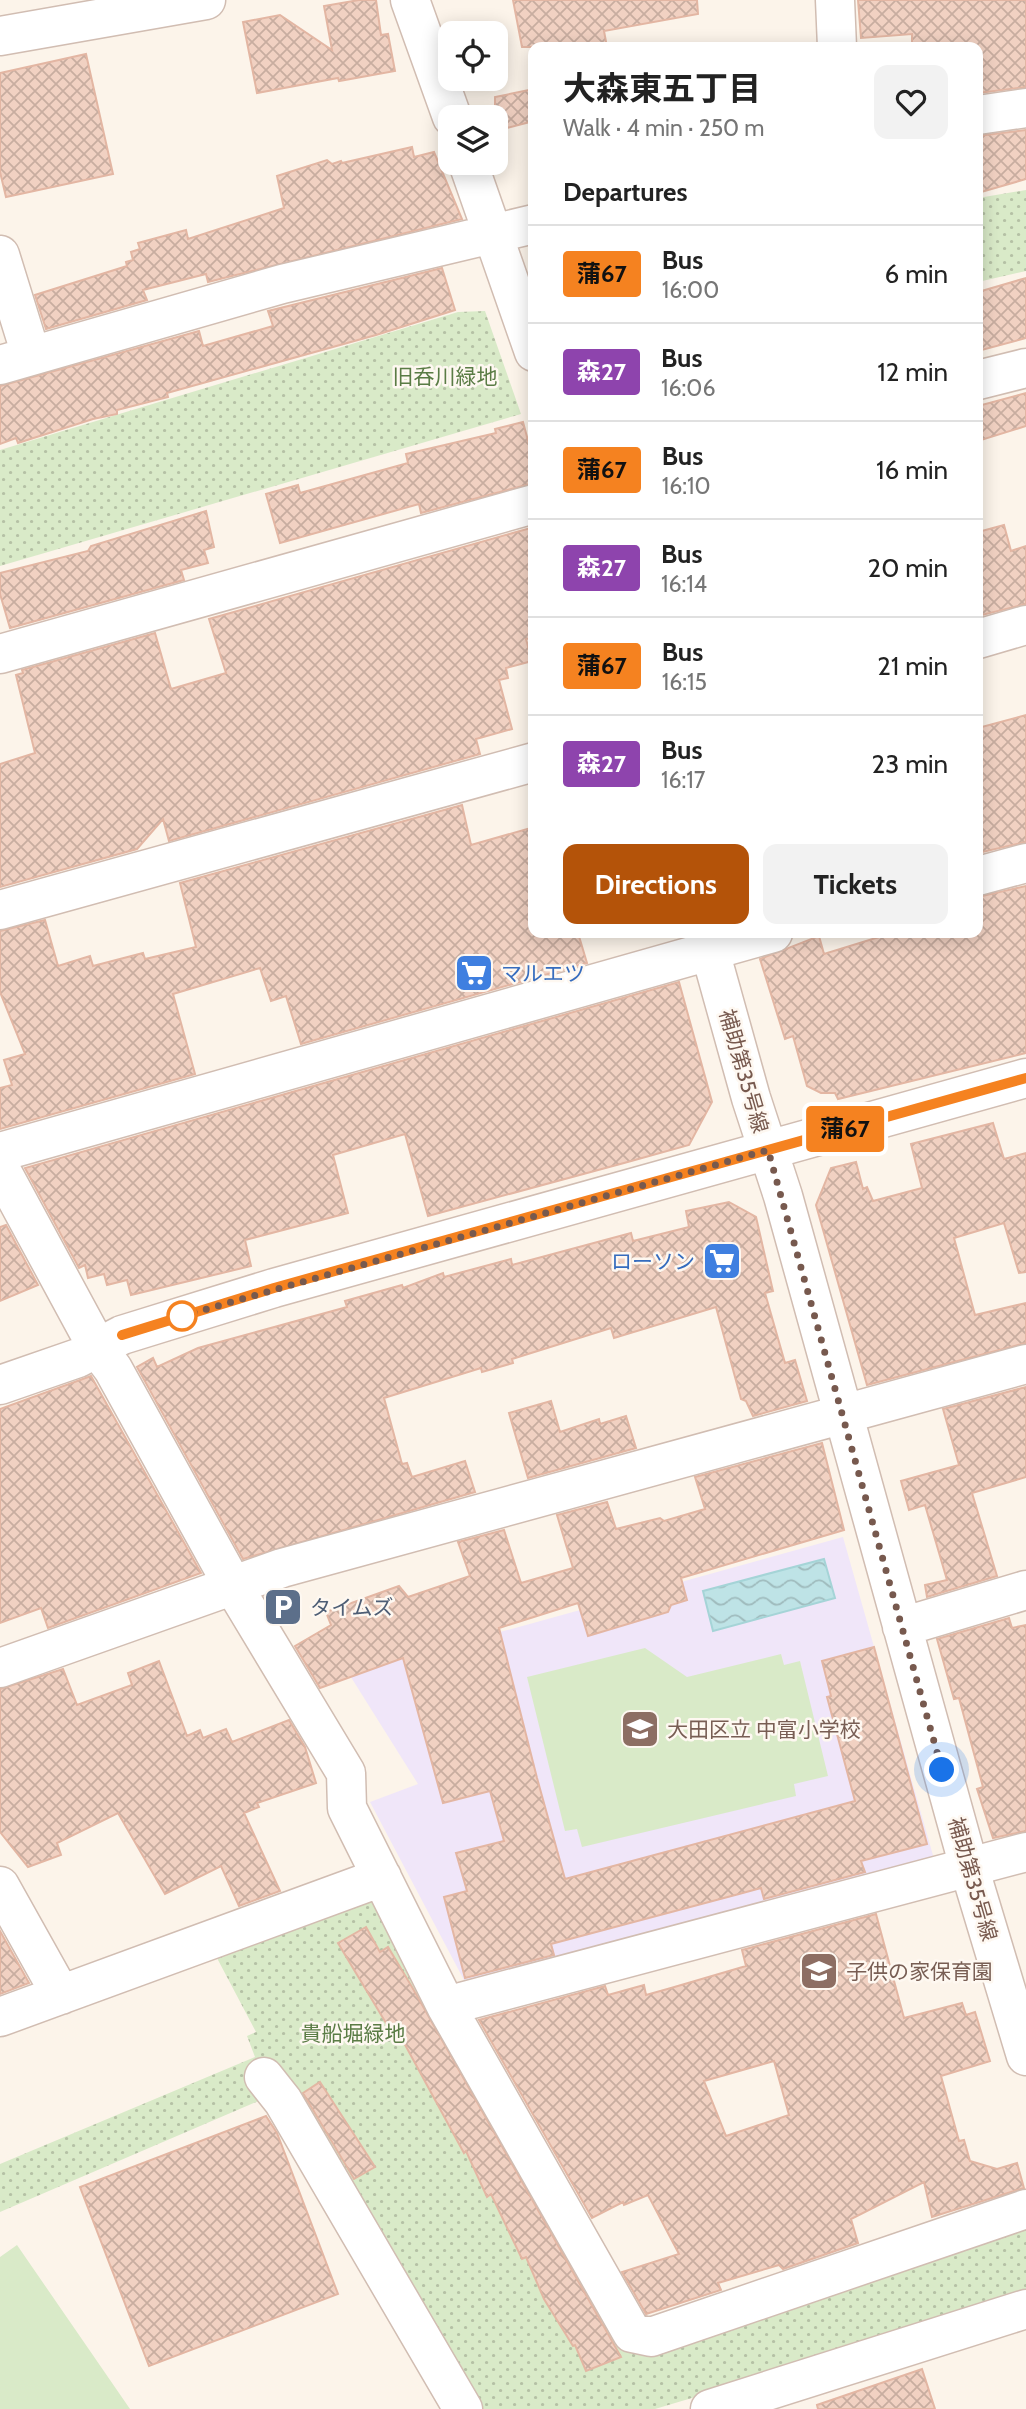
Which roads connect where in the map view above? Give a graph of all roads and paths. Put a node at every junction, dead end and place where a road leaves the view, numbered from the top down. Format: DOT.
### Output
graph roads {
  1 [pos="206,0"];
  2 [pos="410,0"];
  3 [pos="835,0"];
  4 [pos="0,36"];
  5 [pos="837,42"];
  6 [pos="448,105"];
  7 [pos="1026,108"];
  8 [pos="983,114"];
  9 [pos="472,175"];
  10 [pos="528,225"];
  11 [pos="493,234"];
  12 [pos="0,255"];
  13 [pos="528,335"];
  14 [pos="15,360"];
  15 [pos="1026,368"];
  16 [pos="983,379"];
  17 [pos="528,506"];
  18 [pos="1026,625"];
  19 [pos="983,638"];
  20 [pos="0,654"];
  21 [pos="528,764"];
  22 [pos="1026,863"];
  23 [pos="983,875"];
  24 [pos="0,910"];
  25 [pos="732,938"];
  26 [pos="708,941"];
  27 [pos="1026,1078"];
  28 [pos="768,1150"];
  29 [pos="0,1152"];
  30 [pos="0,1168"];
  31 [pos="98,1349"];
  32 [pos="1026,1364"];
  33 [pos="0,1385"];
  34 [pos="842,1413"];
  35 [pos="232,1584"];
  36 [pos="1026,1590"];
  37 [pos="902,1627"];
  38 [pos="0,1668"];
  39 [pos="1026,1853"];
  40 [pos="969,1867"];
  41 [pos="382,1877"];
  42 [pos="0,1886"];
  43 [pos="61,1995"];
  44 [pos="446,2006"];
  45 [pos="0,2017"];
  46 [pos="1026,2056"];
  47 [pos="264,2077"];
  48 [pos="1026,2209"];
  49 [pos="1026,2309"];
  50 [pos="463,2409"];
  51 [pos="710,2409"];
  1 -- 4 [label="street"];
  2 -- 6 [label="street"];
  3 -- 5 [label="street"];
  7 -- 8 [label="street"];
  9 -- 11 [label="street"];
  10 -- 11 [label="street"];
  11 -- 13 [label="street"];
  11 -- 14 [label="street"];
  12 -- 14 [label="street"];
  15 -- 16 [label="street"];
  17 -- 20 [label="street"];
  18 -- 19 [label="street"];
  21 -- 24 [label="street"];
  22 -- 23 [label="street"];
  25 -- 26 [label="street"];
  26 -- 28 [label="street, 補助第35号線"];
  26 -- 29 [label="street"];
  27 -- 28 [label="street"];
  28 -- 31 [label="street"];
  28 -- 34 [label="street, 補助第35号線"];
  30 -- 31 [label="street"];
  31 -- 33 [label="street"];
  31 -- 35 [label="street"];
  32 -- 34 [label="street"];
  34 -- 35 [label="street"];
  34 -- 37 [label="street, 補助第35号線"];
  35 -- 38 [label="street"];
  35 -- 41 [label="street"];
  36 -- 37 [label="street"];
  37 -- 40 [label="street, 補助第35号線"];
  39 -- 40 [label="street"];
  40 -- 44 [label="street"];
  40 -- 46 [label="street, 補助第35号線"];
  41 -- 43 [label="street"];
  41 -- 44 [label="street"];
  42 -- 43 [label="street"];
  43 -- 45 [label="street"];
  44 -- 48 [label="street"];
  47 -- 50 [label="street"];
  49 -- 51 [label="street"];
}
